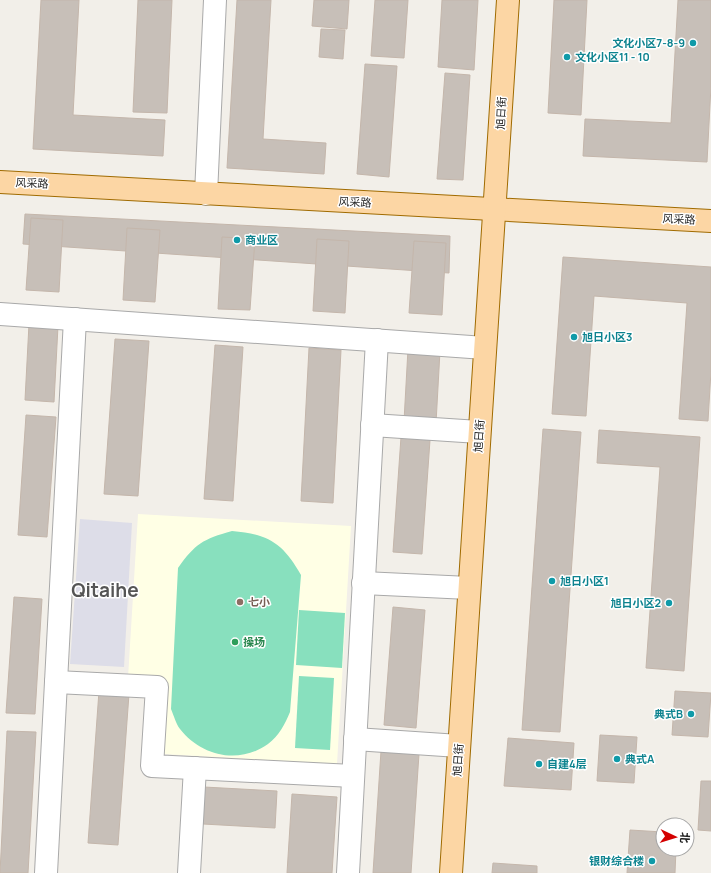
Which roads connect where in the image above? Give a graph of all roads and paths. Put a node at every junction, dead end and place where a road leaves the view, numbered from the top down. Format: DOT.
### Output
graph roads {
  1 [pos="215,0"];
  2 [pos="508,0"];
  3 [pos="0,182"];
  4 [pos="206,194"];
  5 [pos="495,210"];
  6 [pos="711,221"];
  7 [pos="0,314"];
  8 [pos="76,319"];
  9 [pos="377,340"];
  10 [pos="485,348"];
  11 [pos="372,425"];
  12 [pos="480,432"];
  13 [pos="363,582"];
  14 [pos="469,588"];
  15 [pos="56,682"];
  16 [pos="355,739"];
  17 [pos="459,746"];
  18 [pos="195,768"];
  19 [pos="353,776"];
  20 [pos="46,873"];
  21 [pos="189,873"];
  22 [pos="348,873"];
  23 [pos="451,873"];
  1 -- 4 [label="street"];
  2 -- 5 [label="main road, 旭日街"];
  3 -- 4 [label="main road, 风采路"];
  4 -- 5 [label="main road, 风采路"];
  5 -- 6 [label="main road, 风采路"];
  5 -- 10 [label="main road, 旭日街"];
  7 -- 8 [label="street"];
  8 -- 9 [label="street"];
  8 -- 15 [label="street"];
  9 -- 10 [label="street"];
  9 -- 11 [label="street"];
  10 -- 12 [label="main road, 旭日街"];
  11 -- 12 [label="street"];
  11 -- 13 [label="street"];
  12 -- 14 [label="main road, 旭日街"];
  13 -- 14 [label="street"];
  13 -- 16 [label="street"];
  14 -- 17 [label="main road, 旭日街"];
  15 -- 18 [label="street"];
  15 -- 20 [label="street"];
  16 -- 17 [label="street"];
  16 -- 19 [label="street"];
  17 -- 23 [label="main road, 旭日街"];
  18 -- 19 [label="street"];
  18 -- 21 [label="street"];
  19 -- 22 [label="street"];
}
